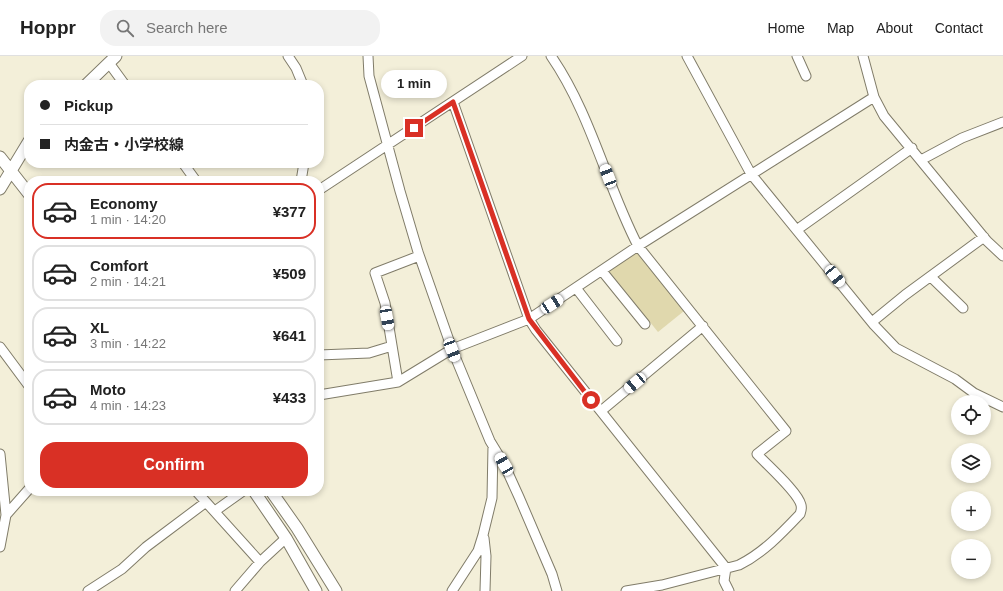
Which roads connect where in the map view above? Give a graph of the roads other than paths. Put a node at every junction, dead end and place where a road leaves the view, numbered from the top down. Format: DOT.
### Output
graph roads {
  1 [pos="288,56"];
  2 [pos="368,56"];
  3 [pos="522,56"];
  4 [pos="551,56"];
  5 [pos="687,56"];
  6 [pos="796,56"];
  7 [pos="865,57"];
  8 [pos="112,59"];
  9 [pos="806,76"];
  10 [pos="91,80"];
  11 [pos="123,80"];
  12 [pos="301,80"];
  13 [pos="874,98"];
  14 [pos="453,102"];
  15 [pos="1003,122"];
  16 [pos="388,145"];
  17 [pos="912,148"];
  18 [pos="24,149"];
  19 [pos="0,157"];
  20 [pos="921,160"];
  21 [pos="186,168"];
  22 [pos="10,171"];
  23 [pos="751,174"];
  24 [pos="192,176"];
  25 [pos="324,187"];
  26 [pos="24,188"];
  27 [pos="0,189"];
  28 [pos="798,229"];
  29 [pos="984,237"];
  30 [pos="638,246"];
  31 [pos="419,256"];
  32 [pos="1003,256"];
  33 [pos="602,271"];
  34 [pos="931,277"];
  35 [pos="576,288"];
  36 [pos="962,308"];
  37 [pos="529,319"];
  38 [pos="872,322"];
  39 [pos="645,324"];
  40 [pos="703,326"];
  41 [pos="617,341"];
  42 [pos="392,346"];
  43 [pos="0,347"];
  44 [pos="452,350"];
  45 [pos="324,355"];
  46 [pos="24,379"];
  47 [pos="398,382"];
  48 [pos="324,394"];
  49 [pos="1003,407"];
  50 [pos="601,411"];
  51 [pos="493,446"];
  52 [pos="0,454"];
  53 [pos="24,495"];
  54 [pos="201,496"];
  55 [pos="236,496"];
  56 [pos="257,496"];
  57 [pos="275,496"];
  58 [pos="206,502"];
  59 [pos="215,511"];
  60 [pos="6,515"];
  61 [pos="484,535"];
  62 [pos="286,538"];
  63 [pos="0,547"];
  64 [pos="260,562"];
  65 [pos="726,568"];
  66 [pos="88,591"];
  67 [pos="235,591"];
  68 [pos="316,591"];
  69 [pos="336,591"];
  70 [pos="452,591"];
  71 [pos="485,591"];
  72 [pos="556,591"];
  73 [pos="626,591"];
  74 [pos="729,591"];
  1 -- 12 [label="street"];
  2 -- 16 [label="street"];
  3 -- 14 [label="street"];
  4 -- 30 [label="street"];
  5 -- 23 [label="street"];
  6 -- 9 [label="street"];
  7 -- 13 [label="street"];
  8 -- 10 [label="main road"];
  8 -- 11 [label="street"];
  13 -- 17 [label="street"];
  13 -- 23 [label="street"];
  14 -- 16 [label="street"];
  14 -- 37 [label="street"];
  15 -- 20 [label="street"];
  16 -- 25 [label="street"];
  16 -- 31 [label="street"];
  17 -- 20 [label="street"];
  17 -- 28 [label="street"];
  18 -- 22 [label="main road"];
  19 -- 22 [label="main road"];
  20 -- 29 [label="street"];
  21 -- 24 [label="street"];
  22 -- 26 [label="main road"];
  22 -- 27 [label="main road"];
  23 -- 28 [label="street"];
  23 -- 30 [label="street"];
  28 -- 38 [label="street"];
  29 -- 32 [label="street"];
  29 -- 34 [label="street"];
  30 -- 33 [label="street"];
  30 -- 40 [label="street"];
  31 -- 42 [label="street"];
  31 -- 44 [label="street"];
  33 -- 35 [label="street"];
  33 -- 39 [label="street"];
  34 -- 36 [label="street"];
  34 -- 38 [label="street"];
  35 -- 37 [label="street"];
  35 -- 41 [label="street"];
  37 -- 44 [label="street"];
  37 -- 50 [label="street"];
  38 -- 49 [label="street"];
  40 -- 50 [label="street"];
  40 -- 65 [label="street"];
  42 -- 45 [label="street"];
  42 -- 47 [label="street"];
  43 -- 46 [label="street"];
  44 -- 47 [label="street"];
  44 -- 51 [label="street"];
  47 -- 48 [label="street"];
  50 -- 65 [label="street"];
  51 -- 61 [label="street"];
  51 -- 72 [label="street"];
  52 -- 60 [label="street"];
  53 -- 60 [label="street"];
  54 -- 58 [label="street"];
  55 -- 59 [label="street"];
  56 -- 62 [label="main road"];
  57 -- 69 [label="main road"];
  58 -- 59 [label="street"];
  58 -- 66 [label="street"];
  59 -- 64 [label="street"];
  60 -- 63 [label="street"];
  61 -- 70 [label="street"];
  61 -- 71 [label="street"];
  62 -- 64 [label="street"];
  62 -- 68 [label="main road"];
  64 -- 67 [label="street"];
  65 -- 73 [label="street"];
  65 -- 74 [label="street"];
}
